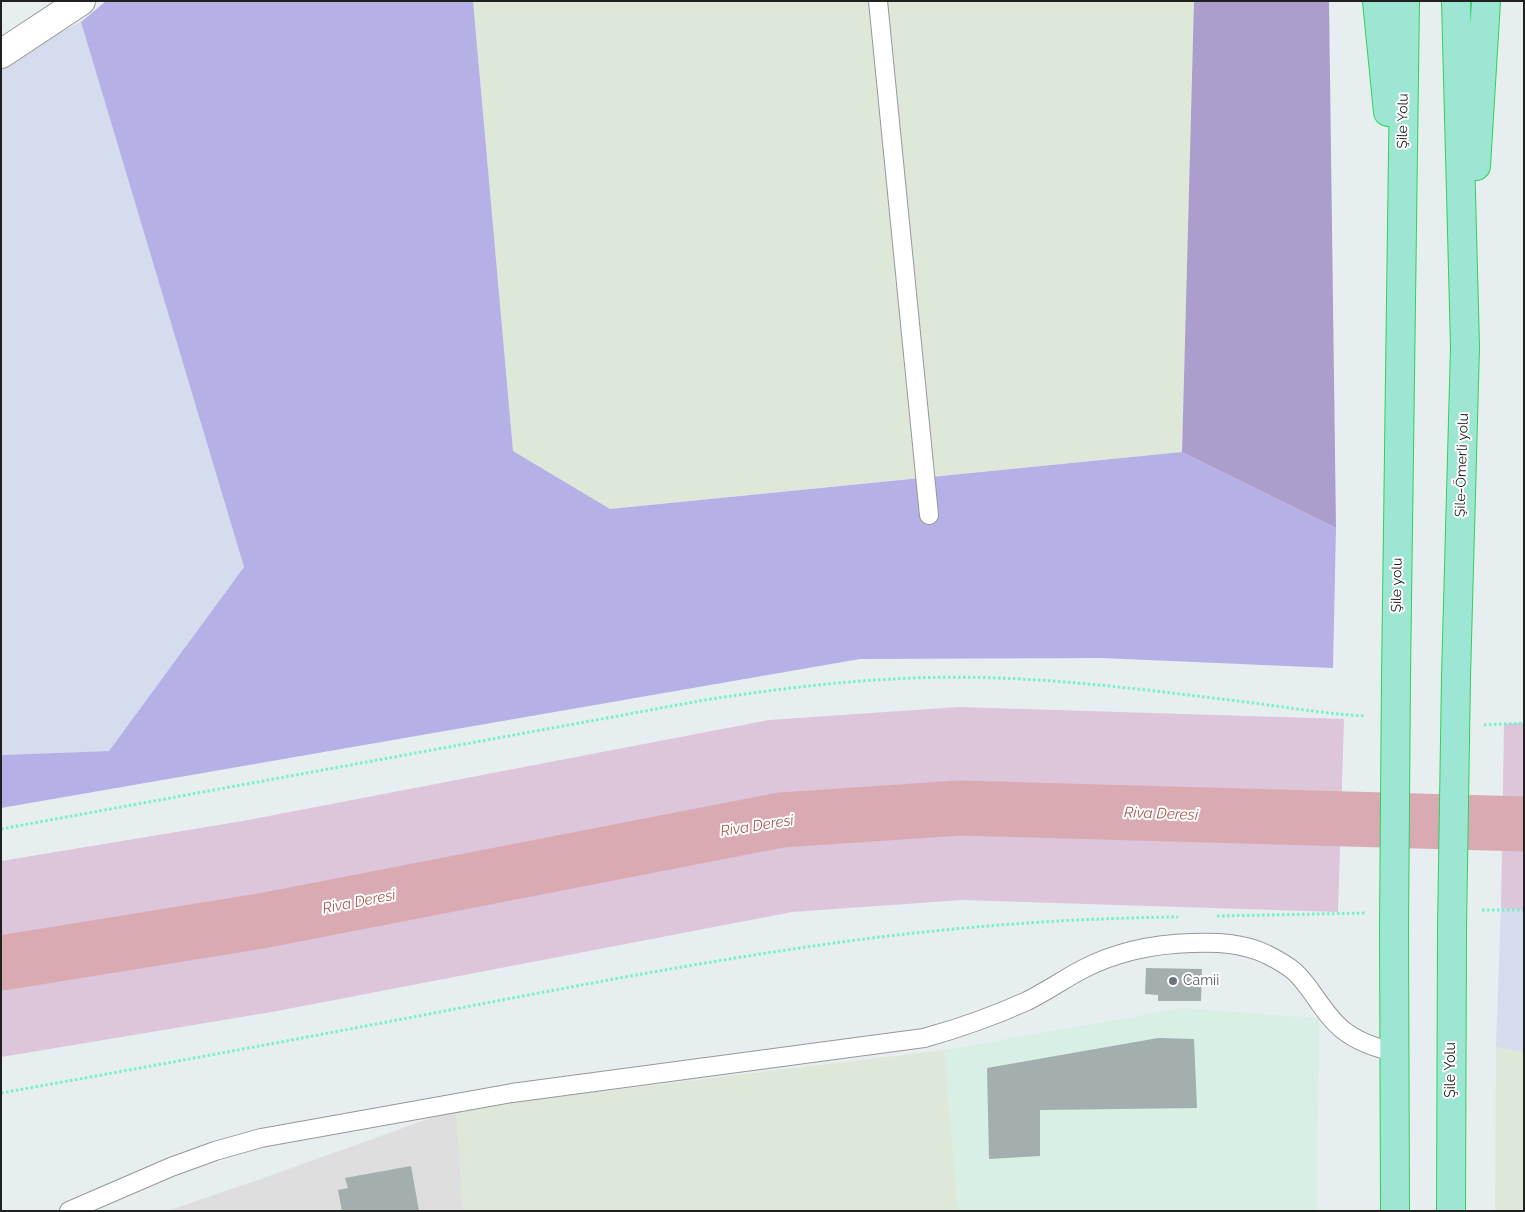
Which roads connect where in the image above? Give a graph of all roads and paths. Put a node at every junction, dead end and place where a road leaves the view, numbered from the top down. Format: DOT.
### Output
graph roads {
  1 [pos="81,1"];
  2 [pos="878,1"];
  3 [pos="1377,1"];
  4 [pos="1404,1"];
  5 [pos="1456,1"];
  6 [pos="1486,1"];
  7 [pos="1,54"];
  8 [pos="1402,240"];
  9 [pos="1466,347"];
  10 [pos="929,516"];
  11 [pos="1374,717"];
  12 [pos="1524,723"];
  13 [pos="1477,724"];
  14 [pos="1,829"];
  15 [pos="1524,910"];
  16 [pos="1475,911"];
  17 [pos="1369,913"];
  18 [pos="1183,916"];
  19 [pos="1212,916"];
  20 [pos="1452,929"];
  21 [pos="1394,1052"];
  22 [pos="1,1093"];
  23 [pos="69,1211"];
  24 [pos="1395,1211"];
  25 [pos="1451,1211"];
  1 -- 7 [label="street"];
  2 -- 10 [label="lane"];
  3 -- 8 [label="highway"];
  4 -- 8 [label="highway, Şile Yolu"];
  5 -- 9 [label="highway, Şile-Ömerli yolu"];
  6 -- 9 [label="highway"];
  8 -- 21 [label="highway, Şile yolu, bridge"];
  9 -- 20 [label="highway, Şile-Ömerli yolu, bridge"];
  11 -- 14 [label="path"];
  12 -- 13 [label="path"];
  15 -- 16 [label="path"];
  17 -- 19 [label="path"];
  18 -- 22 [label="path"];
  20 -- 25 [label="highway, Şile Yolu"];
  21 -- 23 [label="lane"];
  21 -- 24 [label="highway"];
}
